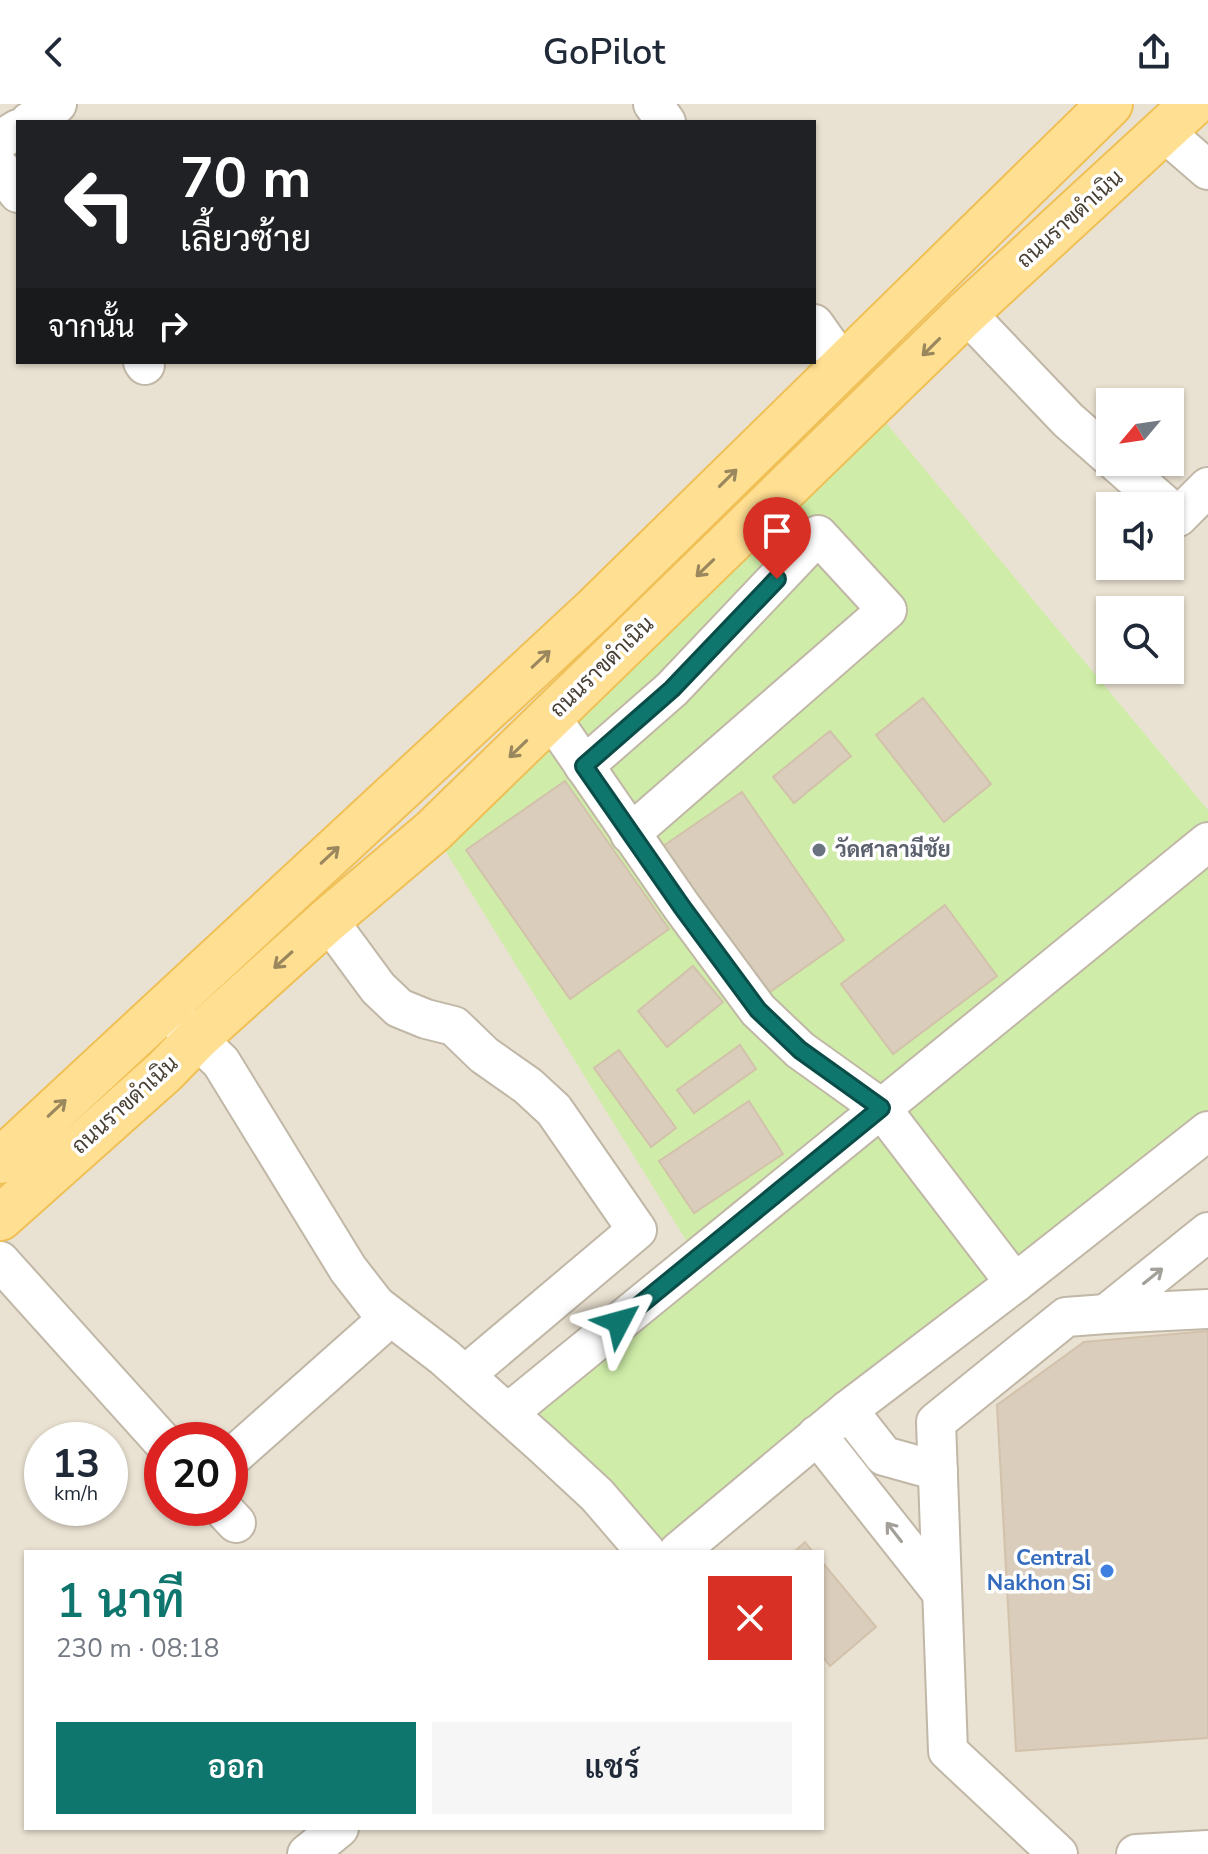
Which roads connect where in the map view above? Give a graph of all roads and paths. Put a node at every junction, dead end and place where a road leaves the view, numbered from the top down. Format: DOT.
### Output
graph roads {
  1 [pos="57,104"];
  2 [pos="1088,111"];
  3 [pos="1179,118"];
  4 [pos="32,120"];
  5 [pos="0,168"];
  6 [pos="1208,170"];
  7 [pos="16,190"];
  8 [pos="966,313"];
  9 [pos="816,327"];
  10 [pos="843,365"];
  11 [pos="1096,445"];
  12 [pos="1132,476"];
  13 [pos="1208,487"];
  14 [pos="1150,492"];
  15 [pos="1184,511"];
  16 [pos="550,716"];
  17 [pos="584,766"];
  18 [pos="630,834"];
  19 [pos="1208,842"];
  20 [pos="328,920"];
  21 [pos="165,1009"];
  22 [pos="197,1038"];
  23 [pos="881,1108"];
  24 [pos="1208,1131"];
  25 [pos="0,1161"];
  26 [pos="0,1218"];
  27 [pos="1208,1232"];
  28 [pos="0,1261"];
  29 [pos="1015,1283"];
  30 [pos="1208,1309"];
  31 [pos="1106,1314"];
  32 [pos="390,1317"];
  33 [pos="465,1375"];
  34 [pos="848,1410"];
  35 [pos="508,1413"];
  36 [pos="145,1422"];
  37 [pos="817,1435"];
  38 [pos="248,1443"];
  39 [pos="938,1471"];
  40 [pos="644,1550"];
  41 [pos="680,1550"];
  42 [pos="942,1593"];
  43 [pos="337,1830"];
  44 [pos="1208,1850"];
  45 [pos="307,1854"];
  46 [pos="1058,1854"];
  47 [pos="1136,1854"];
  1 -- 4 [label="street"];
  2 -- 10 [label="main road, ถนนราขดำเนิน"];
  3 -- 6 [label="street"];
  3 -- 8 [label="main road, ถนนราขดำเนิน"];
  5 -- 7 [label="street"];
  8 -- 11 [label="street"];
  8 -- 16 [label="main road, ถนนราขดำเนิน, one-way"];
  9 -- 10 [label="street"];
  21 -- 10 [label="main road, ถนนราขดำเนิน, one-way"];
  12 -- 14 [label="street"];
  13 -- 15 [label="street"];
  16 -- 17 [label="street"];
  16 -- 20 [label="main road, ถนนราขดำเนิน, one-way"];
  17 -- 18 [label="street"];
  17 -- 18 [label="street"];
  18 -- 23 [label="street"];
  19 -- 23 [label="street"];
  20 -- 22 [label="main road, ถนนราขดำเนิน, one-way"];
  20 -- 33 [label="street"];
  21 -- 22 [label="street"];
  25 -- 21 [label="main road, ถนนราขดำเนิน, one-way"];
  22 -- 26 [label="main road, ถนนราขดำเนิน"];
  22 -- 32 [label="street"];
  23 -- 29 [label="street"];
  23 -- 35 [label="street"];
  24 -- 29 [label="street"];
  31 -- 27 [label="street, one-way"];
  28 -- 36 [label="street"];
  29 -- 34 [label="street"];
  30 -- 31 [label="street"];
  31 -- 39 [label="street"];
  32 -- 33 [label="street"];
  32 -- 38 [label="street"];
  33 -- 35 [label="street"];
  34 -- 37 [label="street"];
  34 -- 39 [label="street"];
  35 -- 40 [label="street"];
  37 -- 41 [label="street"];
  42 -- 37 [label="street, one-way"];
  39 -- 42 [label="street"];
  42 -- 46 [label="street"];
  43 -- 45 [label="street"];
  44 -- 47 [label="street"];
}
